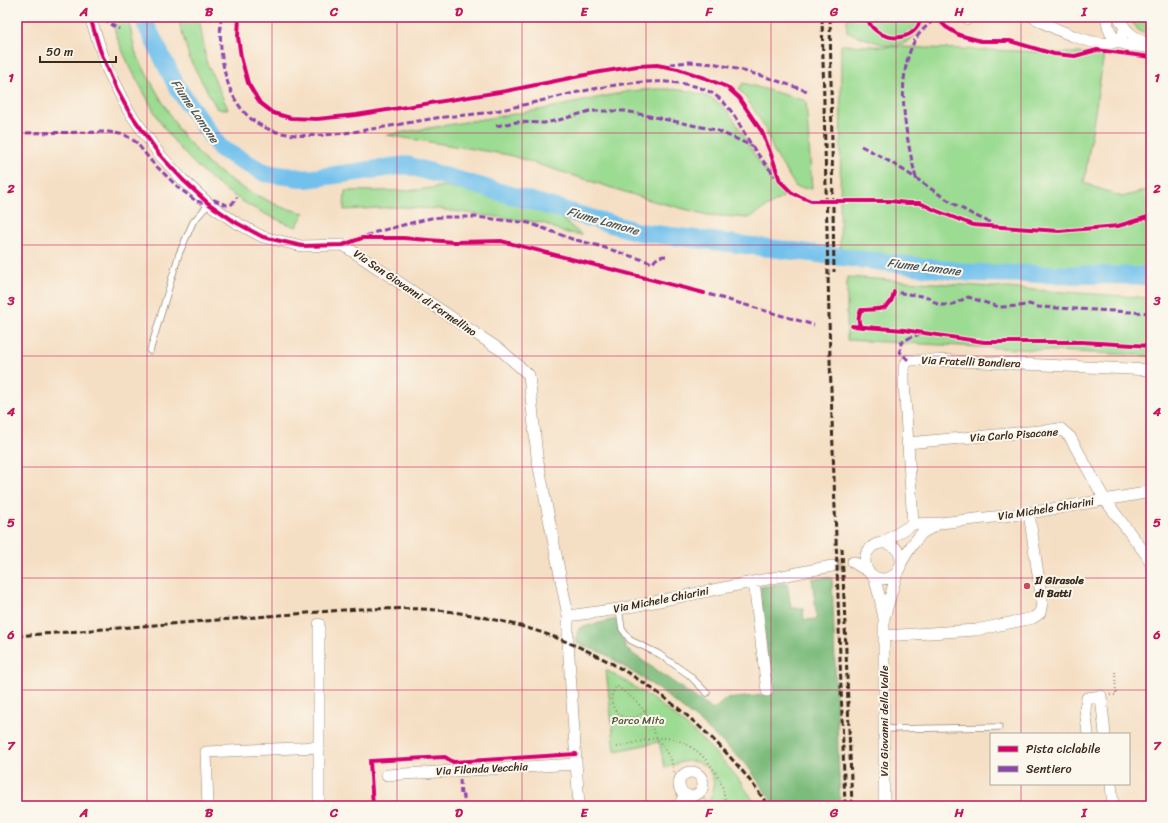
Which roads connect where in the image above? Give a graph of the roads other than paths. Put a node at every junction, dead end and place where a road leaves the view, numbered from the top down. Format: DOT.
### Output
graph roads {
  1 [pos="90,17"];
  2 [pos="1033,17"];
  3 [pos="1107,17"];
  4 [pos="1122,22"];
  5 [pos="1109,30"];
  6 [pos="1117,41"];
  7 [pos="1092,42"];
  8 [pos="1151,46"];
  9 [pos="209,204"];
  10 [pos="150,351"];
  11 [pos="1151,370"];
  12 [pos="908,443"];
  13 [pos="1151,492"];
  14 [pos="1106,500"];
  15 [pos="1029,513"];
  16 [pos="940,523"];
  17 [pos="914,524"];
  18 [pos="882,543"];
  19 [pos="866,556"];
  20 [pos="1151,565"];
  21 [pos="832,566"];
  22 [pos="899,568"];
  23 [pos="871,574"];
  24 [pos="754,582"];
  25 [pos="619,609"];
  26 [pos="568,616"];
  27 [pos="884,619"];
  28 [pos="319,624"];
  29 [pos="884,636"];
  30 [pos="767,691"];
  31 [pos="707,693"];
  32 [pos="998,727"];
  33 [pos="884,729"];
  34 [pos="1088,733"];
  35 [pos="1105,733"];
  36 [pos="319,747"];
  37 [pos="576,764"];
  38 [pos="387,775"];
  39 [pos="1110,785"];
  40 [pos="685,794"];
  41 [pos="208,806"];
  42 [pos="319,806"];
  43 [pos="579,806"];
  44 [pos="679,806"];
  45 [pos="884,806"];
  46 [pos="923,806"];
  47 [pos="1113,806"];
  1 -- 9 [label="street, Via San Giovanni di Formellino"];
  2 -- 7 [label="street"];
  3 -- 5 [label="street"];
  4 -- 5 [label="street"];
  4 -- 6 [label="street"];
  4 -- 8 [label="street"];
  5 -- 6 [label="street"];
  5 -- 7 [label="street"];
  6 -- 7 [label="street"];
  6 -- 8 [label="street"];
  9 -- 10 [label="lane"];
  9 -- 26 [label="street, Via San Giovanni di Formellino"];
  11 -- 12 [label="street, Via Fratelli Bandiera"];
  12 -- 14 [label="street, Via Carlo Pisacane"];
  12 -- 17 [label="street, Via Fratelli Bandiera"];
  13 -- 14 [label="street, Via Michele Chiarini"];
  14 -- 15 [label="street, Via Michele Chiarini"];
  14 -- 20 [label="street"];
  15 -- 16 [label="street, Via Michele Chiarini"];
  15 -- 29 [label="street"];
  16 -- 17 [label="street, Via Michele Chiarini"];
  16 -- 22 [label="street, Via Michele Chiarini"];
  17 -- 18 [label="street, Via Michele Chiarini"];
  18 -- 19 [label="street"];
  18 -- 22 [label="street"];
  19 -- 23 [label="street"];
  19 -- 23 [label="street"];
  21 -- 24 [label="street, Via Michele Chiarini"];
  22 -- 23 [label="street"];
  22 -- 27 [label="street, Via Giovanni della Valle"];
  23 -- 27 [label="street, Via Giovanni della Valle"];
  24 -- 25 [label="street, Via Michele Chiarini"];
  24 -- 30 [label="street"];
  25 -- 26 [label="street, Via Michele Chiarini"];
  25 -- 31 [label="lane"];
  26 -- 37 [label="street"];
  27 -- 29 [label="street, Via Giovanni della Valle"];
  28 -- 36 [label="street"];
  29 -- 33 [label="street, Via Giovanni della Valle"];
  32 -- 33 [label="lane"];
  33 -- 45 [label="street, Via Giovanni della Valle"];
  34 -- 35 [label="street"];
  36 -- 41 [label="street"];
  36 -- 42 [label="street"];
  37 -- 38 [label="street, Via Filanda Vecchia"];
  37 -- 43 [label="street"];
  39 -- 47 [label="street"];
  40 -- 40 [label="street"];
  40 -- 44 [label="street"];
  45 -- 46 [label="lane"];
}
